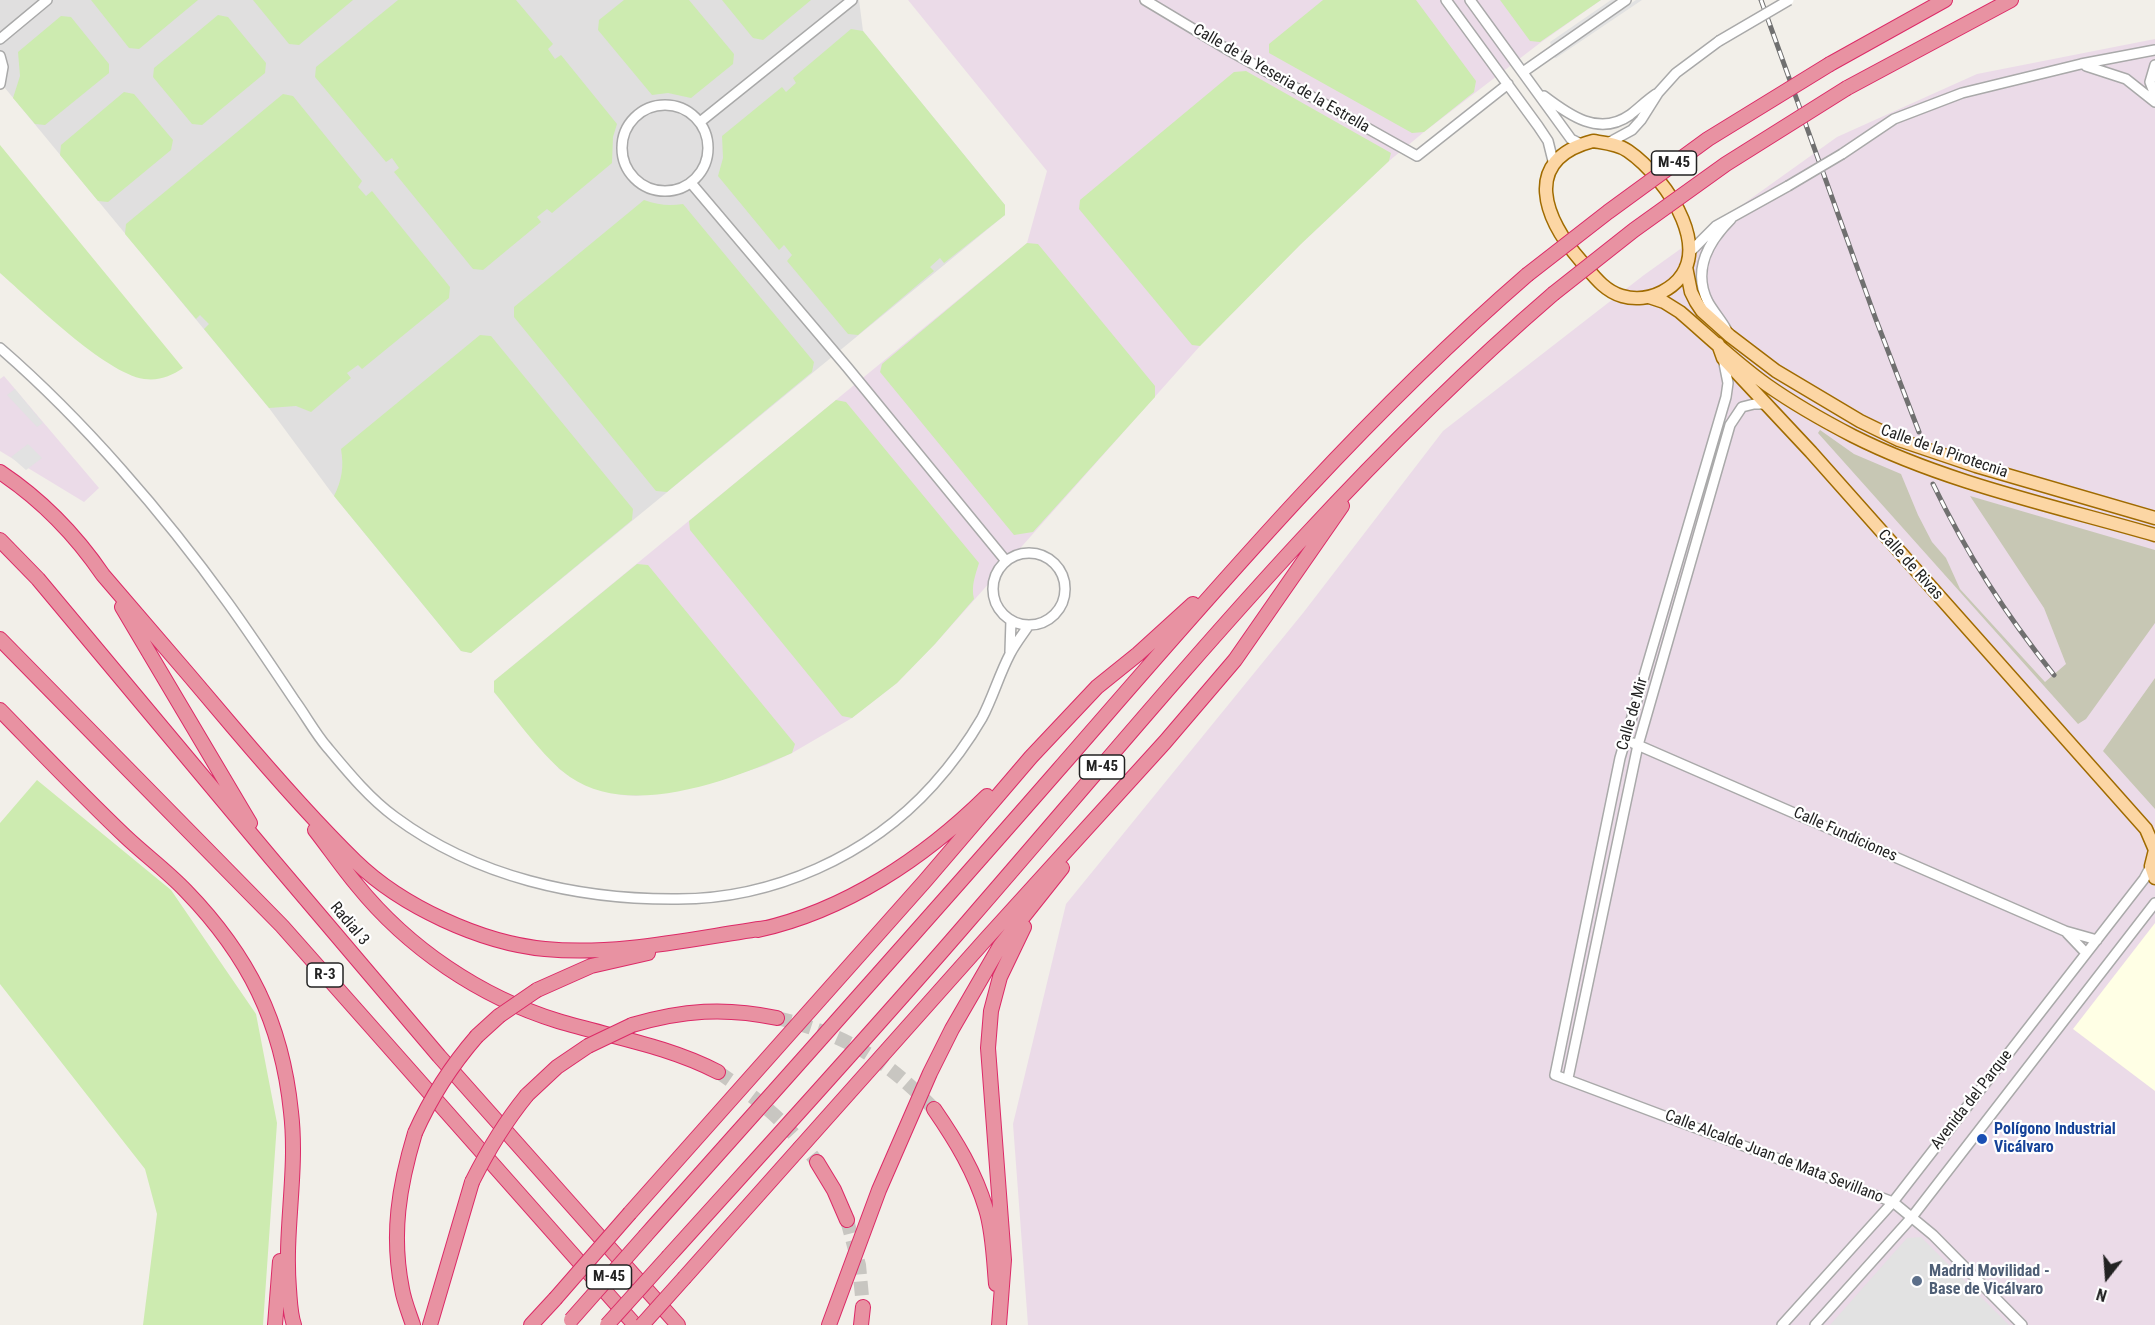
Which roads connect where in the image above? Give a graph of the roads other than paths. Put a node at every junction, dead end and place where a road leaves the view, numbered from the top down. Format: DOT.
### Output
graph roads {
  1 [pos="47,0"];
  2 [pos="852,0"];
  3 [pos="1145,0"];
  4 [pos="1446,0"];
  5 [pos="1470,0"];
  6 [pos="1626,0"];
  7 [pos="1789,0"];
  8 [pos="1945,0"];
  9 [pos="2012,0"];
  10 [pos="0,39"];
  11 [pos="2155,50"];
  12 [pos="0,56"];
  13 [pos="2081,64"];
  14 [pos="2155,65"];
  15 [pos="1523,72"];
  16 [pos="0,84"];
  17 [pos="1508,84"];
  18 [pos="1536,90"];
  19 [pos="1658,93"];
  20 [pos="2155,95"];
  21 [pos="2155,102"];
  22 [pos="700,122"];
  23 [pos="1608,143"];
  24 [pos="1581,144"];
  25 [pos="1554,165"];
  26 [pos="691,183"];
  27 [pos="1731,219"];
  28 [pos="1690,252"];
  29 [pos="1686,267"];
  30 [pos="1648,297"];
  31 [pos="1730,336"];
  32 [pos="1718,344"];
  33 [pos="0,348"];
  34 [pos="1724,358"];
  35 [pos="1767,404"];
  36 [pos="0,472"];
  37 [pos="1347,493"];
  38 [pos="2155,518"];
  39 [pos="2155,536"];
  40 [pos="0,540"];
  41 [pos="1006,561"];
  42 [pos="103,575"];
  43 [pos="1213,592"];
  44 [pos="1011,620"];
  45 [pos="1029,625"];
  46 [pos="0,639"];
  47 [pos="1010,652"];
  48 [pos="0,710"];
  49 [pos="1625,740"];
  50 [pos="1638,745"];
  51 [pos="1031,757"];
  52 [pos="275,776"];
  53 [pos="1132,780"];
  54 [pos="2155,850"];
  55 [pos="271,858"];
  56 [pos="1063,866"];
  57 [pos="2151,866"];
  58 [pos="2155,878"];
  59 [pos="2155,903"];
  60 [pos="766,928"];
  61 [pos="2065,931"];
  62 [pos="2097,940"];
  63 [pos="2086,953"];
  64 [pos="777,1018"];
  65 [pos="718,1072"];
  66 [pos="1556,1075"];
  67 [pos="1568,1078"];
  68 [pos="934,1109"];
  69 [pos="292,1145"];
  70 [pos="817,1162"];
  71 [pos="1893,1202"];
  72 [pos="1912,1217"];
  73 [pos="847,1220"];
  74 [pos="862,1306"];
  75 [pos="569,1322"];
  76 [pos="276,1325"];
  77 [pos="294,1325"];
  78 [pos="413,1325"];
  79 [pos="430,1325"];
  80 [pos="531,1325"];
  81 [pos="607,1325"];
  82 [pos="634,1325"];
  83 [pos="642,1325"];
  84 [pos="678,1325"];
  85 [pos="829,1325"];
  86 [pos="861,1325"];
  87 [pos="999,1325"];
  88 [pos="1782,1325"];
  89 [pos="1815,1325"];
  90 [pos="2022,1325"];
  1 -- 10 [label="street"];
  2 -- 22 [label="street"];
  3 -- 17 [label="street, Calle de la Yeseria de la Estrella"];
  4 -- 17 [label="street"];
  5 -- 15 [label="street"];
  6 -- 15 [label="street"];
  7 -- 19 [label="street, bridge"];
  8 -- 43 [label="highway, M-45, bridge"];
  9 -- 37 [label="highway, M-45, bridge"];
  11 -- 13 [label="street"];
  12 -- 16 [label="street"];
  13 -- 21 [label="street"];
  13 -- 27 [label="street, bridge"];
  14 -- 20 [label="street"];
  15 -- 18 [label="street"];
  17 -- 25 [label="street"];
  18 -- 19 [label="street"];
  18 -- 24 [label="street"];
  19 -- 23 [label="street"];
  22 -- 26 [label="street"];
  22 -- 26 [label="street"];
  23 -- 24 [label="main road"];
  23 -- 28 [label="main road"];
  24 -- 25 [label="main road"];
  25 -- 30 [label="main road"];
  26 -- 41 [label="street"];
  27 -- 28 [label="street"];
  27 -- 31 [label="street"];
  28 -- 29 [label="main road"];
  29 -- 30 [label="main road"];
  29 -- 31 [label="main road, Calle de la Pirotecnia"];
  30 -- 32 [label="main road, Calle de Rivas"];
  31 -- 38 [label="main road, Calle de la Pirotecnia"];
  32 -- 34 [label="main road, Calle de Rivas"];
  32 -- 39 [label="main road, Calle de la Pirotecnia"];
  33 -- 47 [label="street"];
  34 -- 35 [label="main road, Calle de Rivas"];
  34 -- 49 [label="street, Calle de Mir"];
  35 -- 50 [label="street, Calle de Mir"];
  35 -- 54 [label="main road, Calle de Rivas"];
  36 -- 42 [label="highway"];
  37 -- 53 [label="highway"];
  37 -- 81 [label="highway, M-45, bridge"];
  40 -- 55 [label="highway, Radial 3 / R-3"];
  41 -- 44 [label="street"];
  41 -- 45 [label="street"];
  42 -- 52 [label="highway"];
  42 -- 55 [label="highway"];
  43 -- 51 [label="highway"];
  43 -- 75 [label="highway, M-45, bridge"];
  44 -- 45 [label="street"];
  44 -- 47 [label="street"];
  45 -- 47 [label="street"];
  46 -- 82 [label="highway, R-3"];
  48 -- 69 [label="highway"];
  49 -- 50 [label="street, Calle Fundiciones"];
  49 -- 66 [label="street, Calle de Mir"];
  50 -- 61 [label="street, Calle Fundiciones"];
  50 -- 67 [label="street, Calle de Mir"];
  51 -- 60 [label="highway"];
  51 -- 80 [label="highway, bridge"];
  52 -- 60 [label="highway"];
  52 -- 65 [label="highway"];
  53 -- 56 [label="highway"];
  53 -- 83 [label="highway, bridge"];
  54 -- 57 [label="main road"];
  55 -- 84 [label="highway, Radial 3 / R-3"];
  56 -- 85 [label="highway"];
  56 -- 87 [label="highway"];
  57 -- 58 [label="main road"];
  57 -- 62 [label="street, Avenida del Parque"];
  59 -- 72 [label="street, Avenida del Parque"];
  60 -- 78 [label="highway, bridge"];
  61 -- 62 [label="street, Calle Fundiciones"];
  61 -- 63 [label="street, Calle Fundiciones"];
  62 -- 63 [label="street, Avenida del Parque"];
  63 -- 71 [label="street, Avenida del Parque"];
  64 -- 79 [label="highway, bridge"];
  66 -- 67 [label="street, Calle Alcalde Juan de Mata Sevillano"];
  67 -- 71 [label="street, Calle Alcalde Juan de Mata Sevillano"];
  68 -- 87 [label="highway"];
  69 -- 76 [label="highway"];
  69 -- 77 [label="highway"];
  70 -- 73 [label="highway"];
  71 -- 72 [label="street, Calle Alcalde Juan de Mata Sevillano"];
  71 -- 88 [label="street, Avenida del Parque"];
  72 -- 89 [label="street, Avenida del Parque"];
  72 -- 90 [label="street, Calle Alcalde Juan de Mata Sevillano"];
  74 -- 86 [label="highway"];
}
